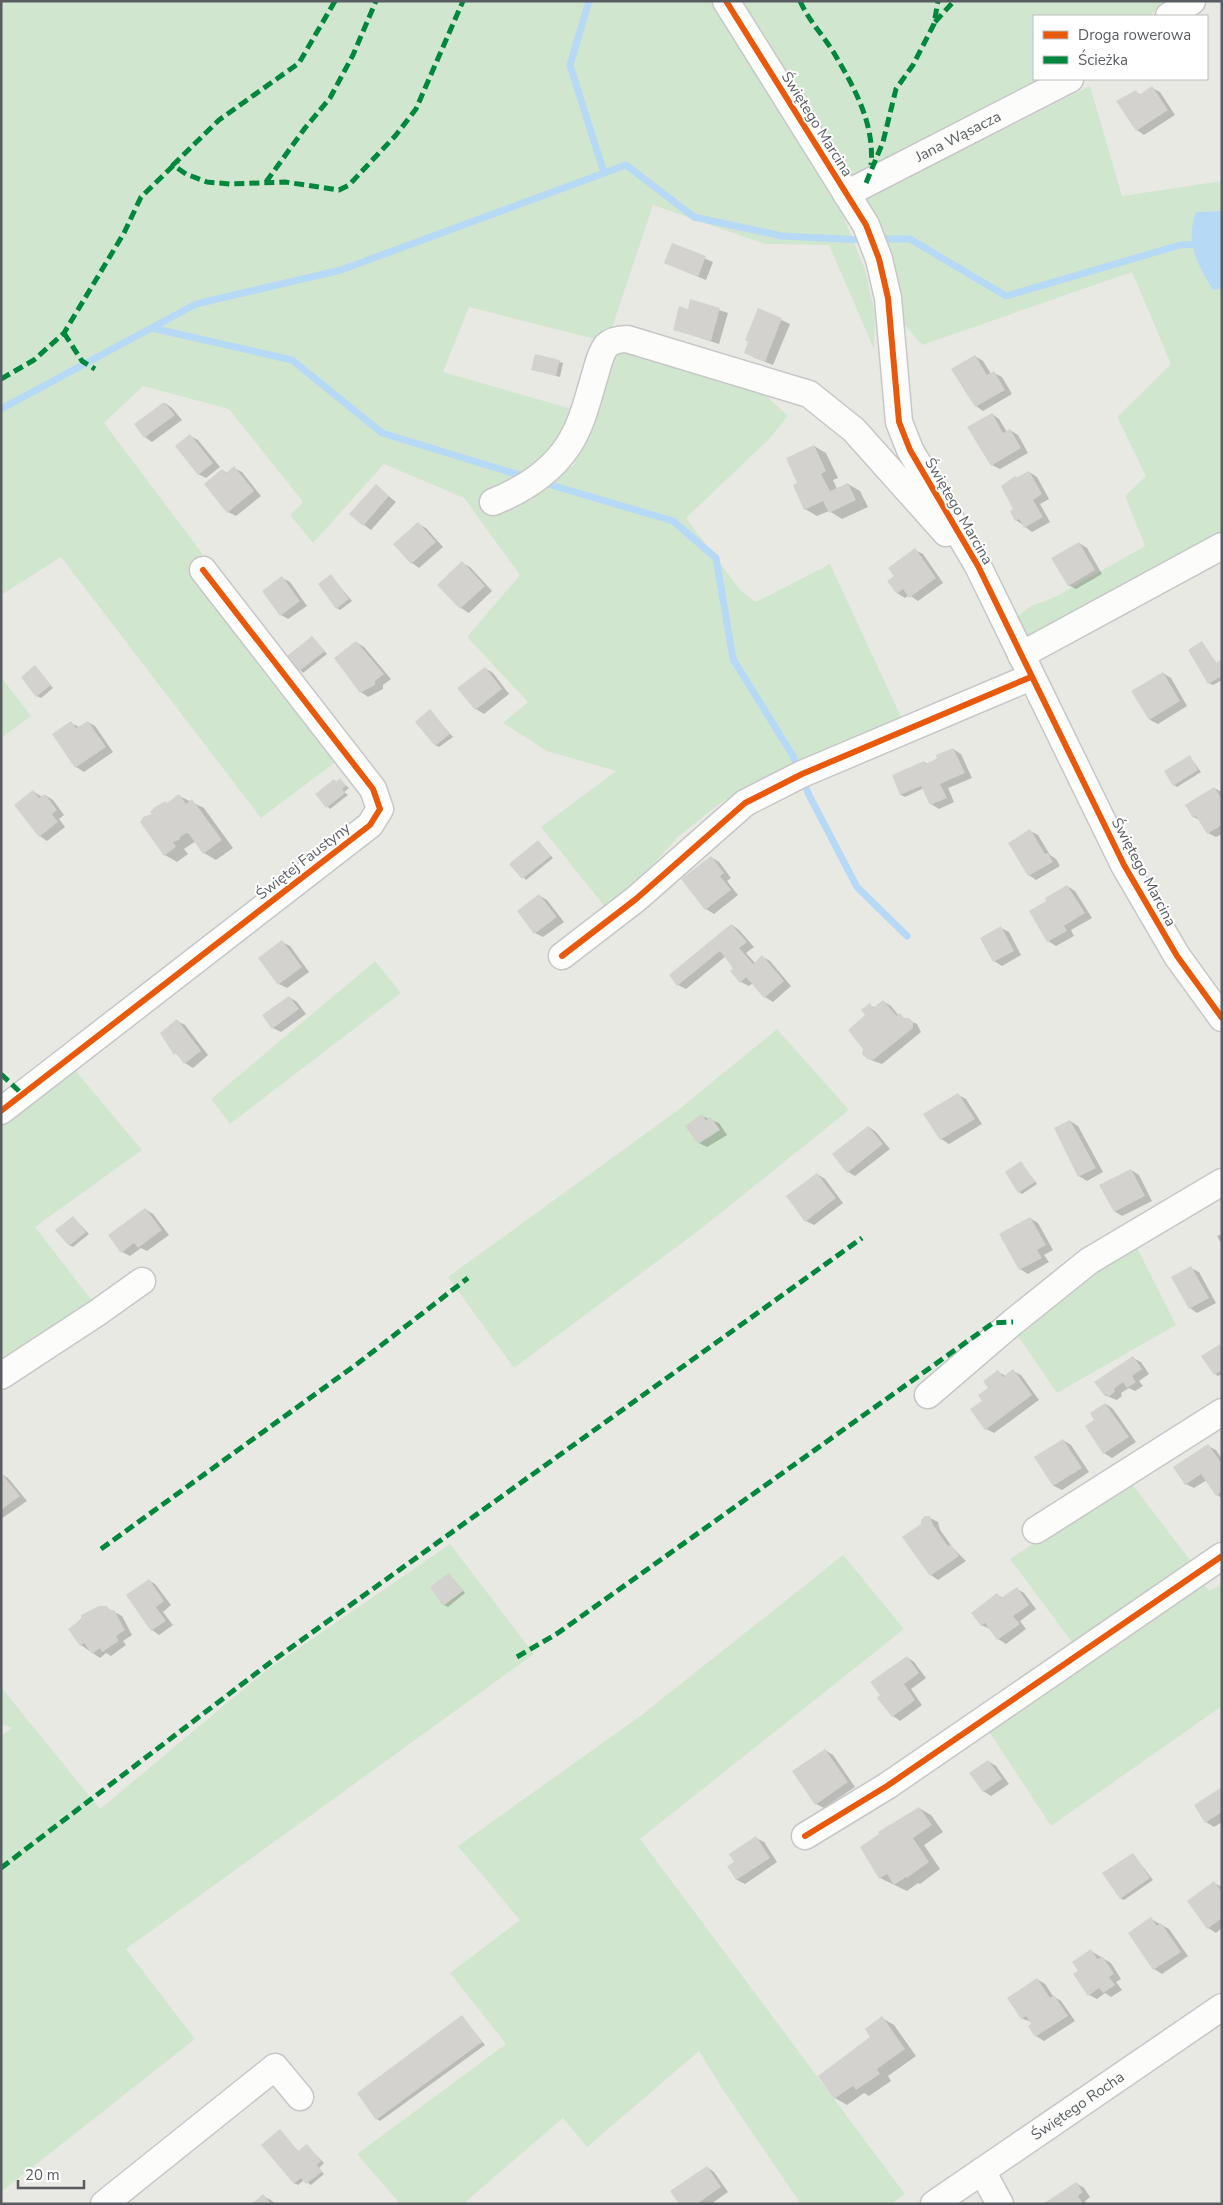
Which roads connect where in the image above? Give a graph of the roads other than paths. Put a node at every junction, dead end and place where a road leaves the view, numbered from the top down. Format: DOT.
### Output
graph roads {
  1 [pos="726,1"];
  2 [pos="1192,1"];
  3 [pos="1171,15"];
  4 [pos="1068,80"];
  5 [pos="846,194"];
  6 [pos="493,502"];
  7 [pos="1222,546"];
  8 [pos="978,566"];
  9 [pos="203,570"];
  10 [pos="1026,666"];
  11 [pos="562,956"];
  12 [pos="1222,1018"];
  13 [pos="1,1111"];
  14 [pos="1222,1182"];
  15 [pos="142,1281"];
  16 [pos="1,1376"];
  17 [pos="928,1395"];
  18 [pos="1222,1412"];
  19 [pos="1036,1530"];
  20 [pos="1222,1556"];
  21 [pos="805,1836"];
  22 [pos="1222,2008"];
  23 [pos="300,2097"];
  24 [pos="982,2171"];
  25 [pos="104,2204"];
  26 [pos="934,2204"];
  27 [pos="1000,2204"];
  1 -- 5 [label="street, Świętego Marcina"];
  2 -- 3 [label="street"];
  4 -- 5 [label="street, Jana Wąsacza"];
  5 -- 8 [label="street, Świętego Marcina"];
  6 -- 8 [label="street"];
  7 -- 10 [label="street"];
  8 -- 10 [label="street, Świętego Marcina"];
  9 -- 13 [label="street, Świętej Faustyny"];
  10 -- 11 [label="street"];
  10 -- 12 [label="street, Świętego Marcina"];
  14 -- 17 [label="street"];
  15 -- 16 [label="street"];
  18 -- 19 [label="street"];
  20 -- 21 [label="street"];
  22 -- 24 [label="street, Świętego Rocha"];
  23 -- 25 [label="street"];
  24 -- 26 [label="street, Świętego Rocha"];
  24 -- 27 [label="street"];
}
